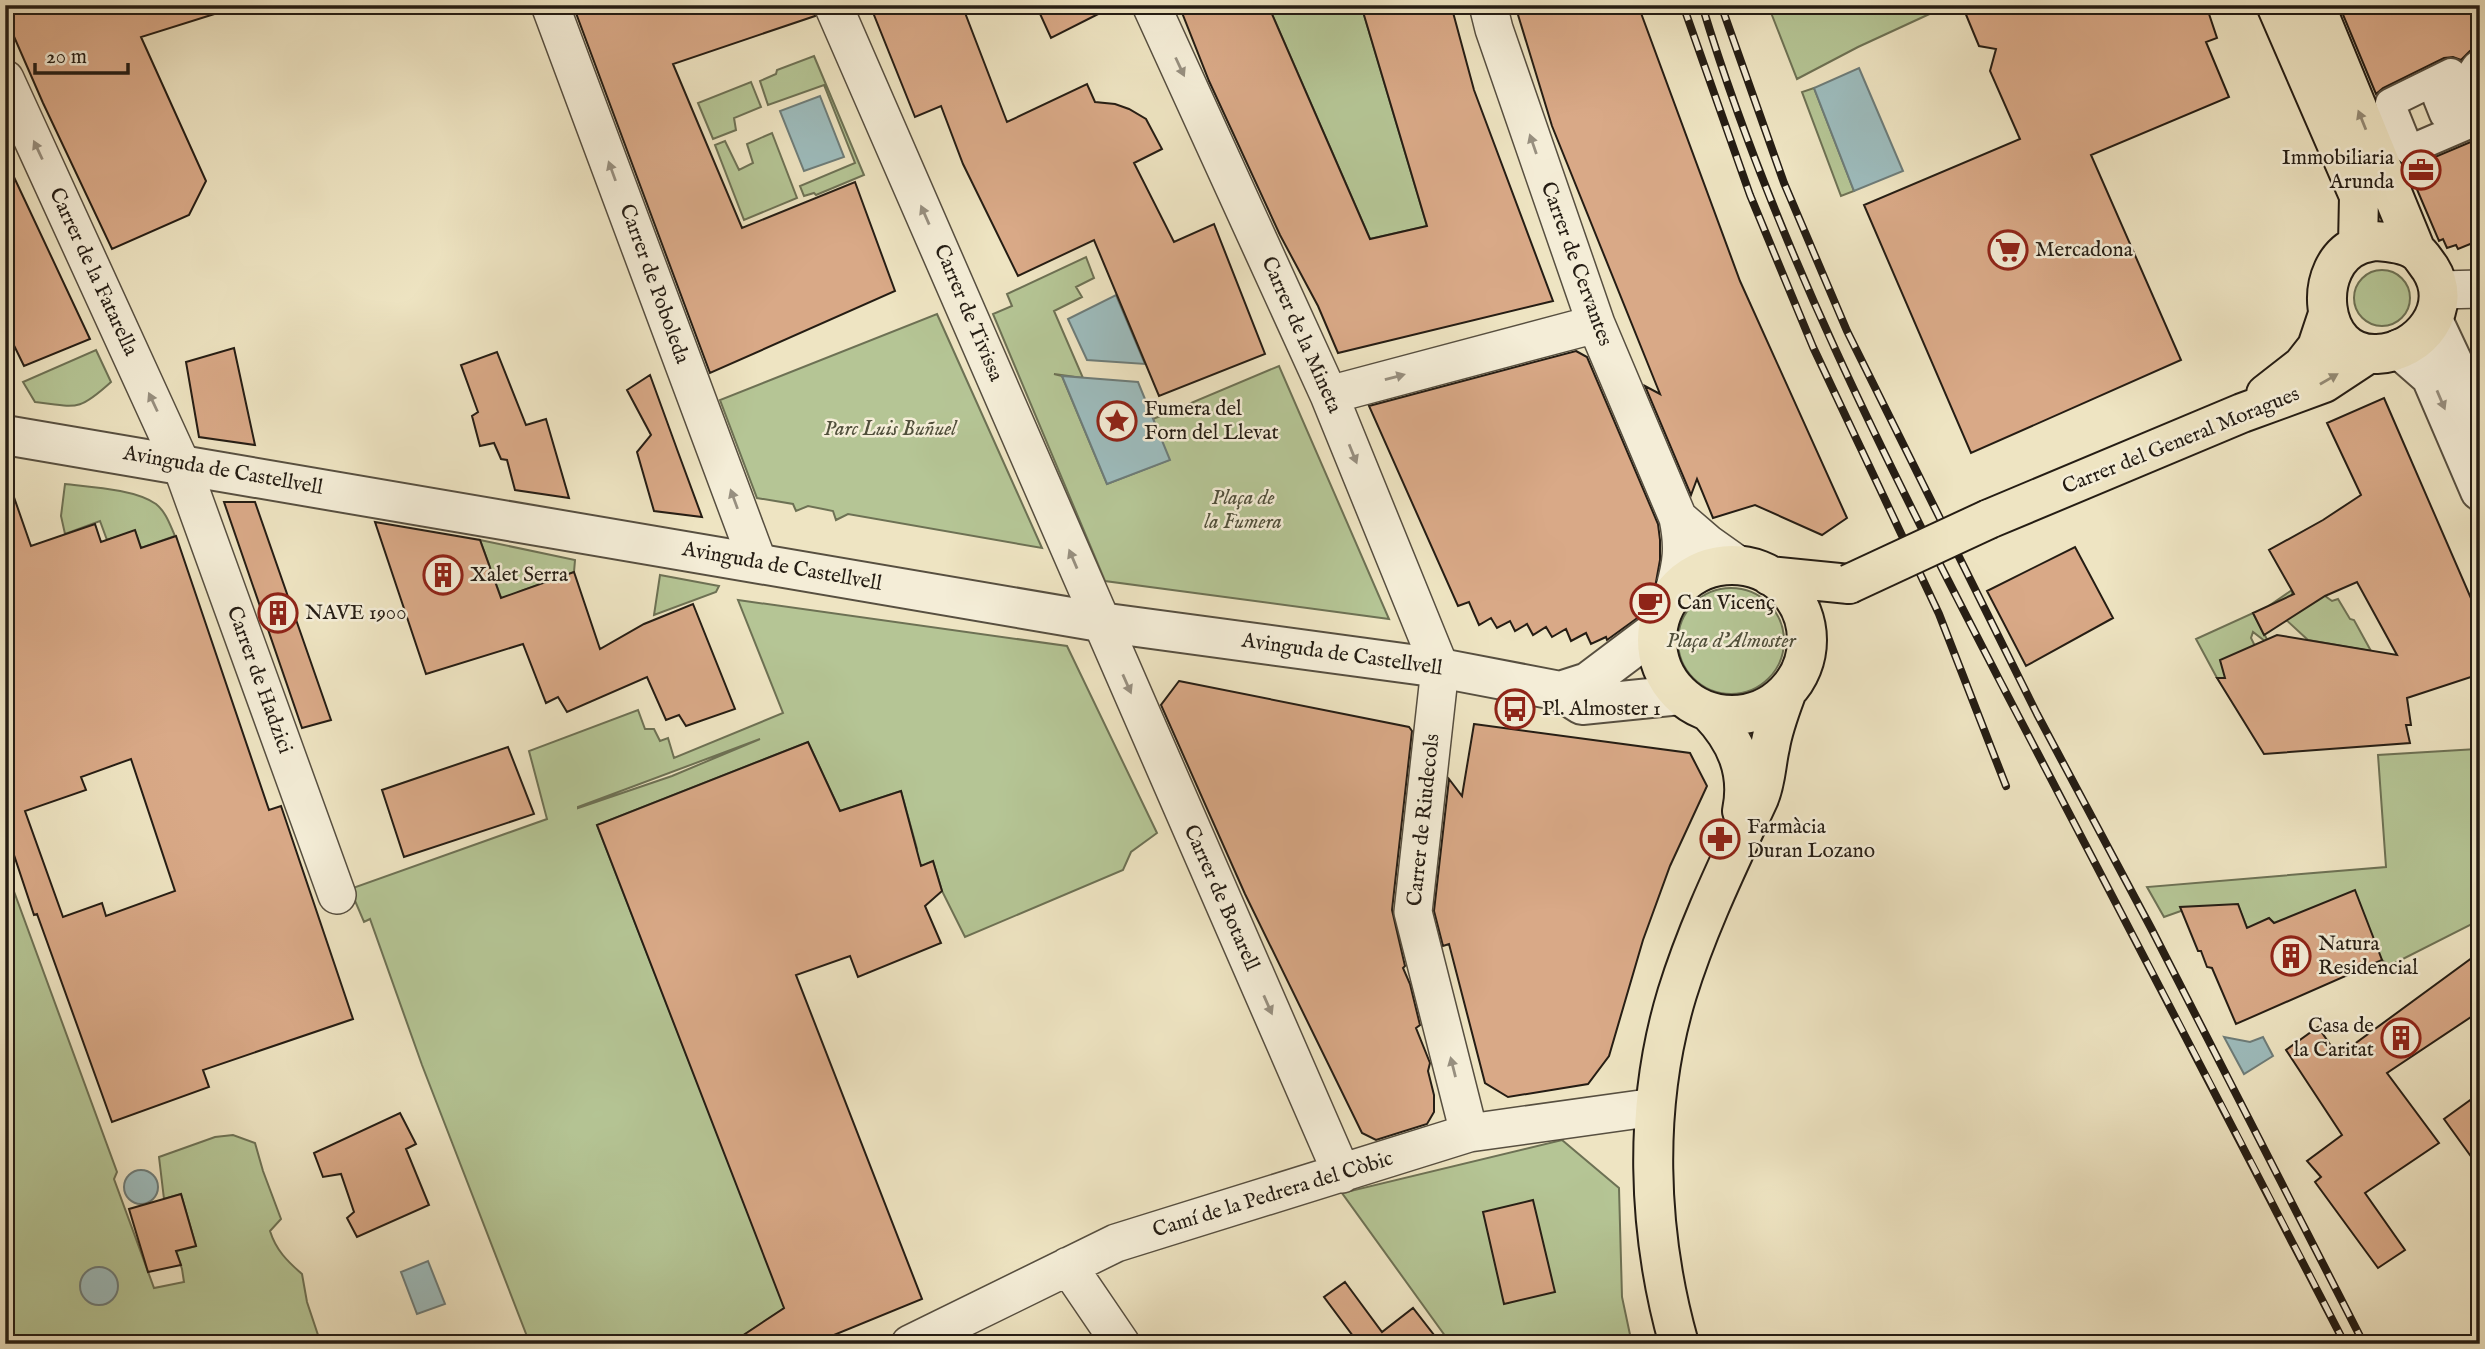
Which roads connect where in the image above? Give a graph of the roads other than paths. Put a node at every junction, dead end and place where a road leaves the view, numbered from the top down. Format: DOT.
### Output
graph roads {
  1 [pos="550,5"];
  2 [pos="833,5"];
  3 [pos="1151,5"];
  4 [pos="1488,5"];
  5 [pos="2276,5"];
  6 [pos="2315,5"];
  7 [pos="2480,69"];
  8 [pos="5,79"];
  9 [pos="2480,94"];
  10 [pos="2358,245"];
  11 [pos="2416,251"];
  12 [pos="2480,289"];
  13 [pos="2437,306"];
  14 [pos="2328,314"];
  15 [pos="1596,324"];
  16 [pos="2383,351"];
  17 [pos="1329,395"];
  18 [pos="2242,413"];
  19 [pos="2480,420"];
  20 [pos="5,435"];
  21 [pos="181,464"];
  22 [pos="2480,491"];
  23 [pos="1678,518"];
  24 [pos="758,563"];
  25 [pos="1754,570"];
  26 [pos="1849,583"];
  27 [pos="1674,591"];
  28 [pos="1100,622"];
  29 [pos="1657,630"];
  30 [pos="1808,641"];
  31 [pos="1440,668"];
  32 [pos="1560,691"];
  33 [pos="1787,691"];
  34 [pos="1694,704"];
  35 [pos="1735,847"];
  36 [pos="337,895"];
  37 [pos="1655,1107"];
  38 [pos="1469,1133"];
  39 [pos="1342,1174"];
  40 [pos="1068,1266"];
  41 [pos="910,1344"];
  42 [pos="1121,1344"];
  43 [pos="1679,1344"];
  24 -- 1 [label="street, Carrer de Poboleda, one-way"];
  28 -- 2 [label="street, Carrer de Tivissa, one-way"];
  3 -- 17 [label="street, Carrer de la Mineta, one-way"];
  15 -- 4 [label="street, Carrer de Cervantes, one-way"];
  5 -- 10 [label="main road"];
  11 -- 6 [label="main road, one-way"];
  7 -- 9 [label="street"];
  21 -- 8 [label="street, Carrer de la Fatarella, one-way"];
  10 -- 11 [label="main road"];
  10 -- 14 [label="main road"];
  11 -- 13 [label="main road"];
  12 -- 13 [label="street"];
  13 -- 16 [label="main road"];
  13 -- 19 [label="street"];
  14 -- 16 [label="main road"];
  14 -- 18 [label="main road"];
  17 -- 15 [label="street, one-way"];
  15 -- 23 [label="street, Carrer de Cervantes"];
  18 -- 16 [label="main road, Carrer del General Moragues, one-way"];
  16 -- 22 [label="street, one-way"];
  17 -- 31 [label="street, Carrer de la Mineta, one-way"];
  18 -- 26 [label="main road, Carrer del General Moragues, bridge"];
  20 -- 21 [label="street, Avinguda de Castellvell"];
  21 -- 24 [label="street, Avinguda de Castellvell"];
  21 -- 36 [label="street, Carrer de Hadzici"];
  23 -- 25 [label="street, Carrer de Cervantes"];
  23 -- 27 [label="street, Carrer de Cervantes"];
  24 -- 28 [label="street, Avinguda de Castellvell"];
  25 -- 26 [label="main road"];
  25 -- 27 [label="main road"];
  25 -- 30 [label="main road"];
  26 -- 30 [label="main road"];
  27 -- 29 [label="main road"];
  28 -- 31 [label="street, Avinguda de Castellvell"];
  28 -- 39 [label="street, Carrer de Botarell, one-way"];
  29 -- 32 [label="street"];
  29 -- 34 [label="main road"];
  30 -- 33 [label="main road"];
  31 -- 32 [label="street, Avinguda de Castellvell"];
  38 -- 31 [label="street, Carrer de Riudecols, one-way"];
  32 -- 34 [label="street, Avinguda de Castellvell"];
  33 -- 34 [label="main road"];
  33 -- 35 [label="main road"];
  34 -- 35 [label="main road"];
  35 -- 37 [label="main road"];
  37 -- 38 [label="street, Camí de la Pedrera del Còbic"];
  37 -- 43 [label="main road"];
  38 -- 39 [label="street, Camí de la Pedrera del Còbic"];
  39 -- 40 [label="street, Camí de la Pedrera del Còbic"];
  40 -- 41 [label="street, Camí de la Pedrera del Còbic"];
  40 -- 42 [label="street"];
}
